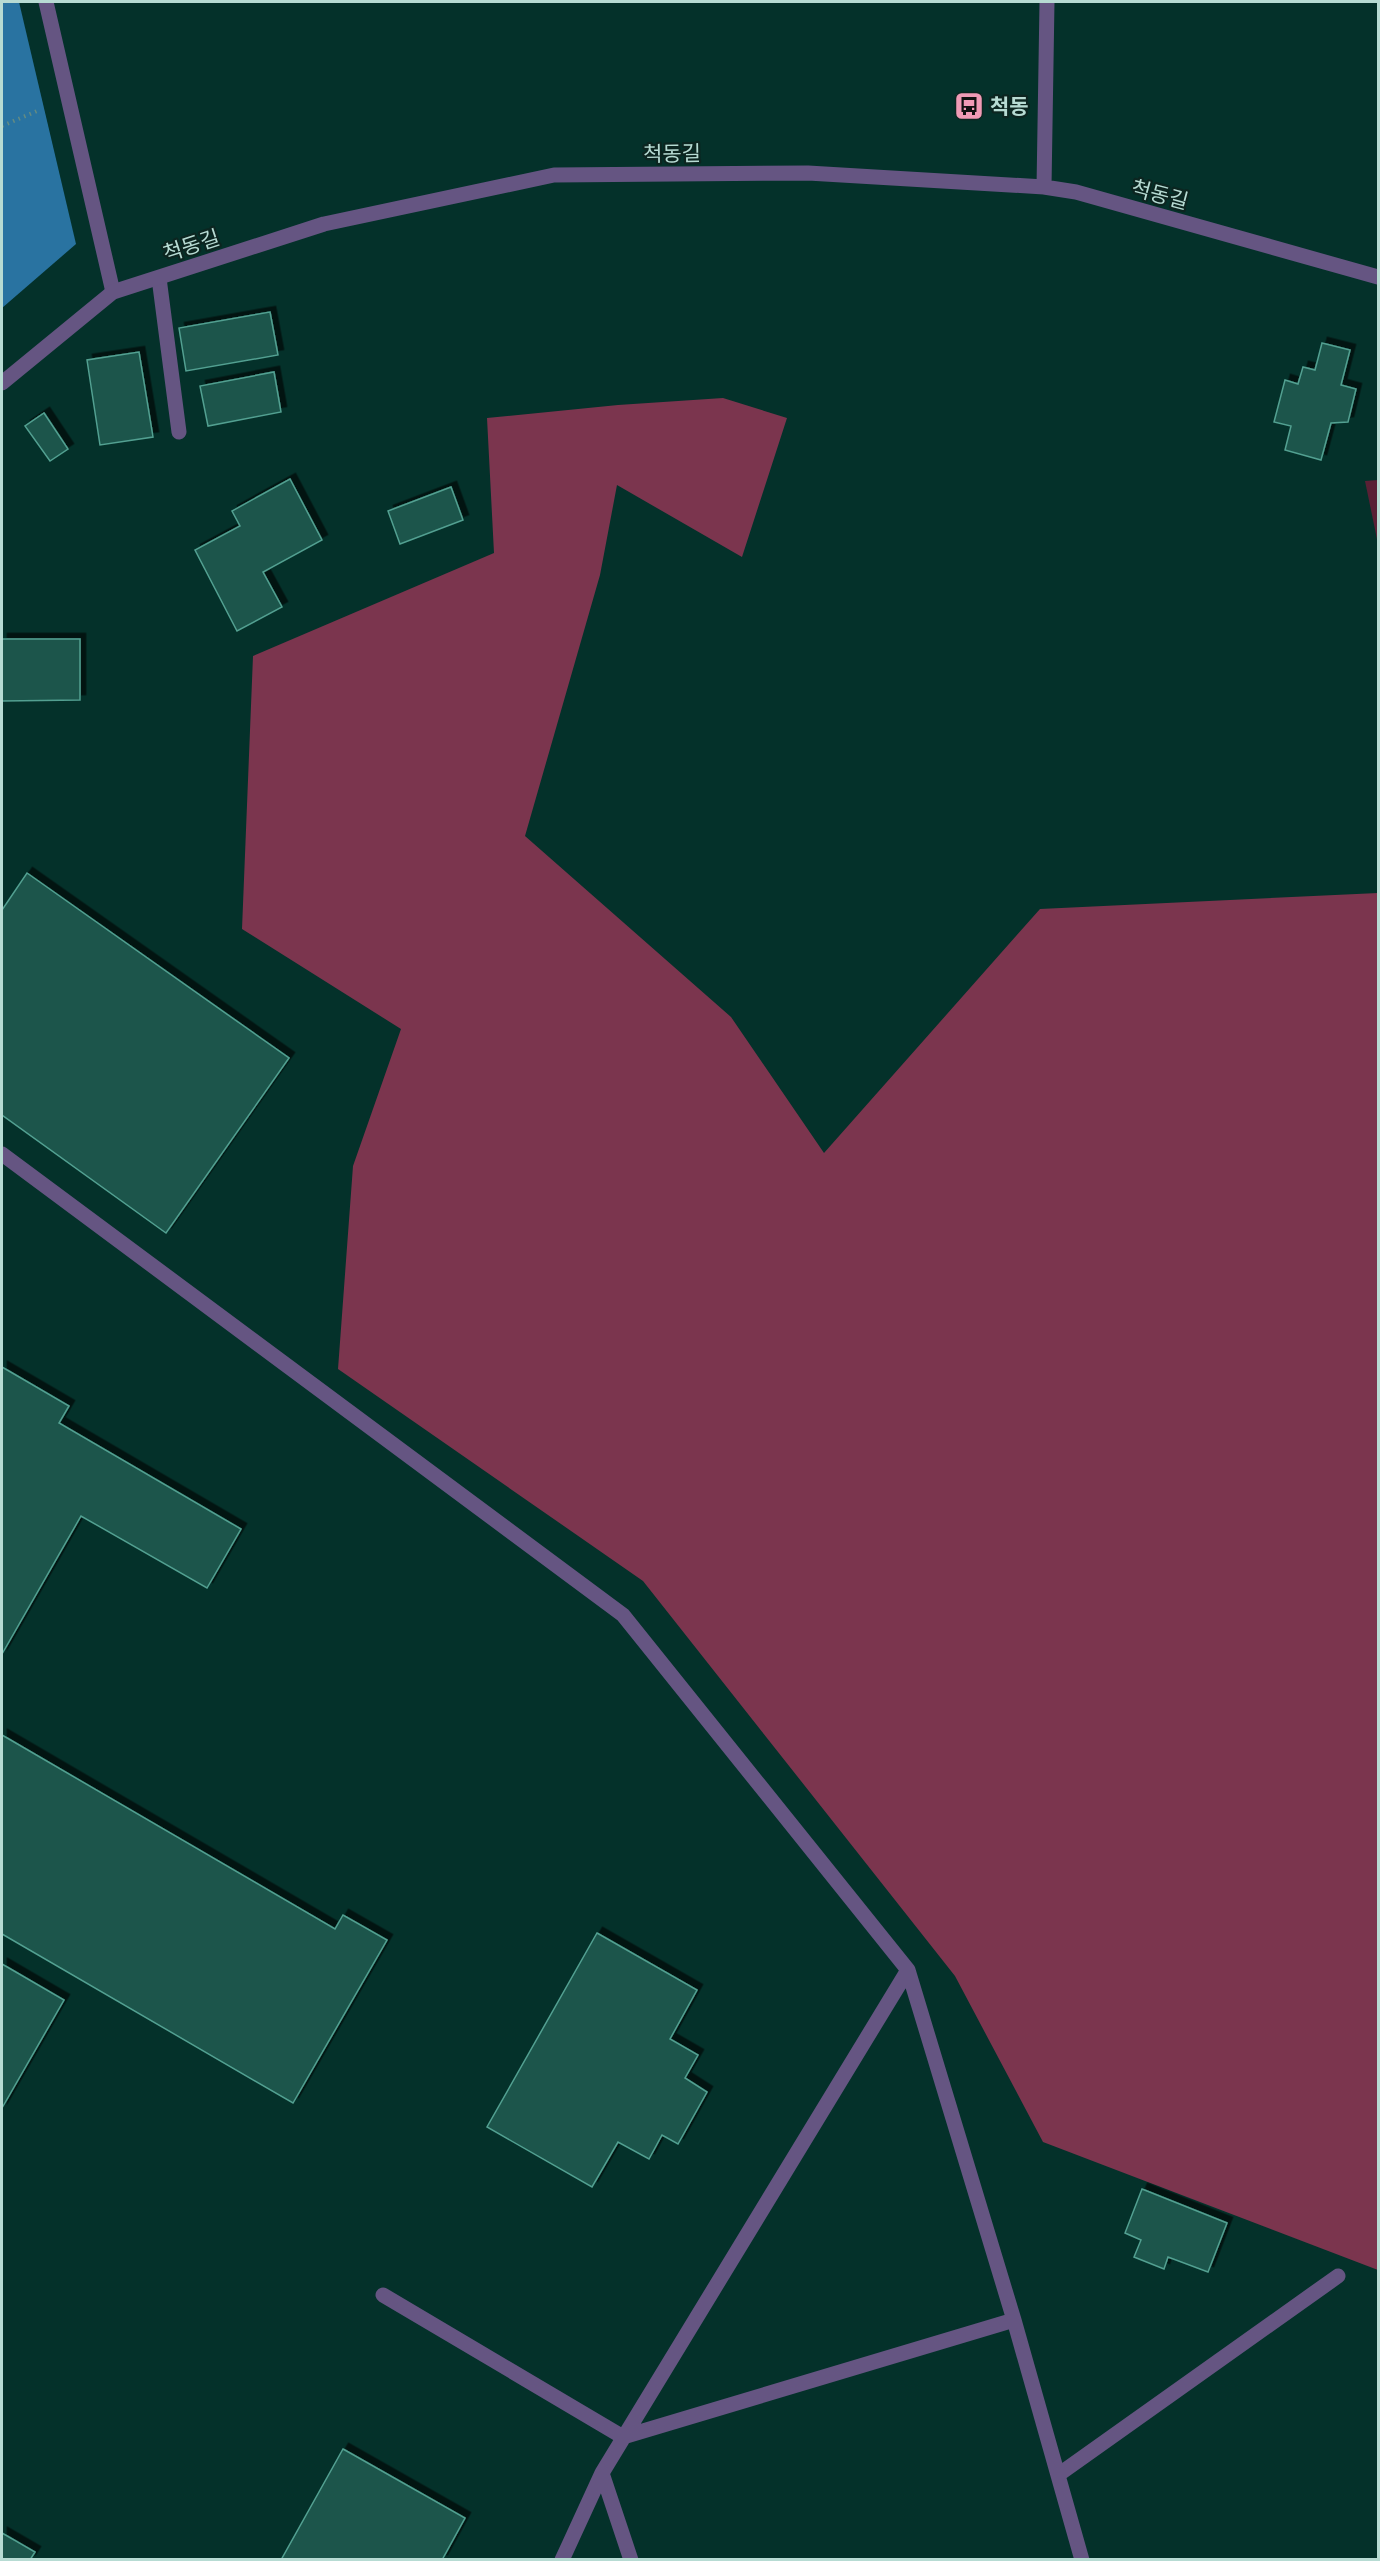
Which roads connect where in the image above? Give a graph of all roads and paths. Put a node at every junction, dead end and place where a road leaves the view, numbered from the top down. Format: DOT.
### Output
graph roads {
  1 [pos="46,2"];
  2 [pos="1047,2"];
  3 [pos="69,98"];
  4 [pos="2,126"];
  5 [pos="1044,187"];
  6 [pos="1378,277"];
  7 [pos="159,278"];
  8 [pos="113,292"];
  9 [pos="2,383"];
  10 [pos="179,432"];
  11 [pos="2,1155"];
  12 [pos="908,1970"];
  13 [pos="1338,2276"];
  14 [pos="383,2295"];
  15 [pos="1014,2320"];
  16 [pos="623,2437"];
  17 [pos="602,2473"];
  18 [pos="1058,2475"];
  19 [pos="562,2559"];
  20 [pos="631,2559"];
  21 [pos="1082,2559"];
  1 -- 3 [label="street"];
  2 -- 5 [label="street"];
  3 -- 4 [label="path"];
  3 -- 8 [label="street"];
  5 -- 6 [label="street, 척동길"];
  5 -- 7 [label="street, 척동길"];
  7 -- 8 [label="street, 척동길"];
  7 -- 10 [label="street"];
  8 -- 9 [label="street, 척동길"];
  11 -- 12 [label="street"];
  12 -- 15 [label="street"];
  12 -- 16 [label="street"];
  13 -- 18 [label="street"];
  14 -- 16 [label="street"];
  15 -- 16 [label="street"];
  15 -- 18 [label="street"];
  16 -- 17 [label="street"];
  17 -- 19 [label="street"];
  17 -- 20 [label="street"];
  18 -- 21 [label="street"];
}
